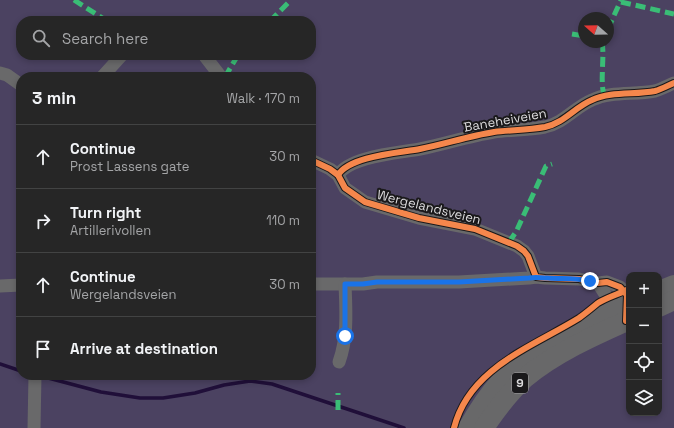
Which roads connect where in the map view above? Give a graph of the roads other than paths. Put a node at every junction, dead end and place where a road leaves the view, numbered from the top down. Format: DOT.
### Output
graph roads {
  1 [pos="117,60"];
  2 [pos="208,60"];
  3 [pos="107,72"];
  4 [pos="217,72"];
  5 [pos="0,73"];
  6 [pos="16,81"];
  7 [pos="674,83"];
  8 [pos="316,162"];
  9 [pos="338,175"];
  10 [pos="536,277"];
  11 [pos="598,283"];
  12 [pos="316,284"];
  13 [pos="345,284"];
  14 [pos="16,285"];
  15 [pos="674,285"];
  16 [pos="0,286"];
  17 [pos="662,290"];
  18 [pos="674,300"];
  19 [pos="662,306"];
  20 [pos="625,312"];
  21 [pos="339,362"];
  22 [pos="34,381"];
  23 [pos="34,428"];
  24 [pos="468,428"];
  25 [pos="484,428"];
  1 -- 3 [label="street"];
  2 -- 4 [label="street"];
  5 -- 6 [label="street"];
  7 -- 9 [label="street, Baneheiveien"];
  8 -- 9 [label="street, Wergelandsveien"];
  9 -- 10 [label="street, Wergelandsveien"];
  10 -- 11 [label="street"];
  10 -- 13 [label="street"];
  11 -- 20 [label="street"];
  11 -- 20 [label="street"];
  12 -- 13 [label="street"];
  13 -- 21 [label="street"];
  14 -- 16 [label="street"];
  15 -- 17 [label="highway"];
  18 -- 19 [label="highway"];
  20 -- 24 [label="highway, 9"];
  20 -- 25 [label="highway, 9"];
  22 -- 23 [label="street"];
}
